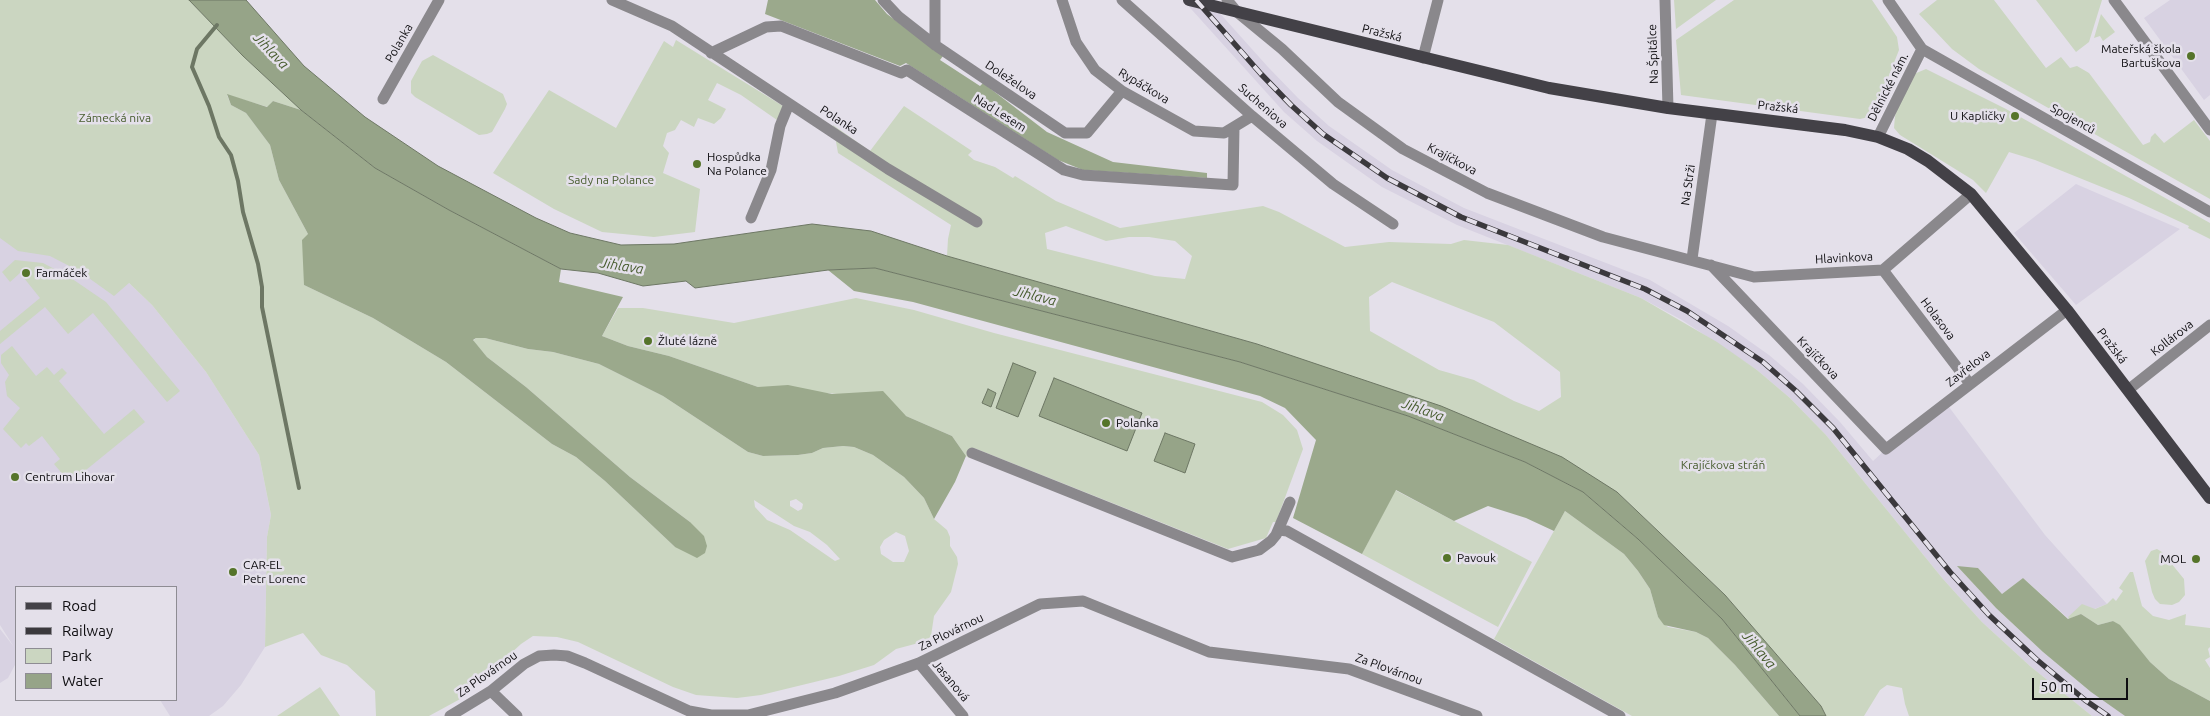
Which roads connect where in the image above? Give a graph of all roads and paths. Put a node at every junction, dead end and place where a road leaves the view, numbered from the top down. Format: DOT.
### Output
graph roads {
  1 [pos="439,0"];
  2 [pos="612,0"];
  3 [pos="883,0"];
  4 [pos="935,0"];
  5 [pos="1062,0"];
  6 [pos="1122,0"];
  7 [pos="1189,0"];
  8 [pos="1228,0"];
  9 [pos="1438,0"];
  10 [pos="1665,0"];
  11 [pos="1888,0"];
  12 [pos="2114,0"];
  13 [pos="1238,12"];
  14 [pos="935,45"];
  15 [pos="1922,49"];
  16 [pos="711,53"];
  17 [pos="1423,58"];
  18 [pos="1122,91"];
  19 [pos="383,99"];
  20 [pos="789,104"];
  21 [pos="1668,108"];
  22 [pos="1712,114"];
  23 [pos="1252,116"];
  24 [pos="1234,127"];
  25 [pos="2210,130"];
  26 [pos="1878,137"];
  27 [pos="1972,194"];
  28 [pos="2210,212"];
  29 [pos="751,218"];
  30 [pos="977,222"];
  31 [pos="1393,224"];
  32 [pos="1692,259"];
  33 [pos="1711,265"];
  34 [pos="1883,270"];
  35 [pos="2067,310"];
  36 [pos="2210,326"];
  37 [pos="1970,384"];
  38 [pos="2128,390"];
  39 [pos="1886,449"];
  40 [pos="972,453"];
  41 [pos="2209,496"];
  42 [pos="1290,502"];
  43 [pos="1276,535"];
  44 [pos="918,663"];
  45 [pos="491,691"];
  46 [pos="748,715"];
  47 [pos="450,716"];
  48 [pos="517,716"];
  49 [pos="963,716"];
  50 [pos="1478,716"];
  51 [pos="1620,716"];
  1 -- 19 [label="street, Polanka"];
  2 -- 16 [label="street, Polanka"];
  3 -- 14 [label="street, Doleželova"];
  4 -- 14 [label="street"];
  5 -- 18 [label="street, Rypáčkova"];
  6 -- 23 [label="street, Sucheniova"];
  7 -- 13 [label="main road, Pražská"];
  8 -- 13 [label="street, Krajíčkova"];
  9 -- 17 [label="street"];
  10 -- 21 [label="street, Na Špitálce"];
  11 -- 15 [label="street, Dělnické nám."];
  12 -- 25 [label="street"];
  13 -- 17 [label="main road, Pražská"];
  13 -- 32 [label="street, Krajíčkova"];
  14 -- 18 [label="street, Doleželova"];
  15 -- 26 [label="street, Dělnické nám."];
  15 -- 28 [label="street, Spojenců"];
  16 -- 20 [label="street, Polanka"];
  16 -- 24 [label="street, Nad Lesem"];
  17 -- 21 [label="main road, Pražská"];
  18 -- 24 [label="street, Rypáčkova"];
  20 -- 29 [label="street"];
  20 -- 30 [label="street, Polanka"];
  21 -- 22 [label="main road, Pražská"];
  22 -- 26 [label="main road, Pražská"];
  22 -- 32 [label="street, Na Strži"];
  23 -- 24 [label="street, Rypáčkova"];
  23 -- 31 [label="street, Sucheniova"];
  26 -- 27 [label="main road, Pražská"];
  27 -- 34 [label="street, Hlavinkova"];
  27 -- 35 [label="main road, Pražská"];
  32 -- 33 [label="street, Hlavinkova"];
  33 -- 34 [label="street, Hlavinkova"];
  33 -- 39 [label="street, Krajíčkova"];
  34 -- 37 [label="street, Holasova"];
  35 -- 37 [label="street, Zavřelova"];
  35 -- 38 [label="main road, Pražská"];
  36 -- 38 [label="street, Kollárova"];
  37 -- 39 [label="street, Zavřelova"];
  38 -- 41 [label="main road, Pražská"];
  40 -- 43 [label="street"];
  42 -- 43 [label="street"];
  43 -- 51 [label="street"];
  44 -- 46 [label="street, Za Plovárnou"];
  44 -- 49 [label="street, Jasanová"];
  44 -- 50 [label="street, Za Plovárnou"];
  45 -- 46 [label="street, Za Plovárnou"];
  45 -- 47 [label="street, Za Plovárnou"];
  45 -- 48 [label="street"];
}
